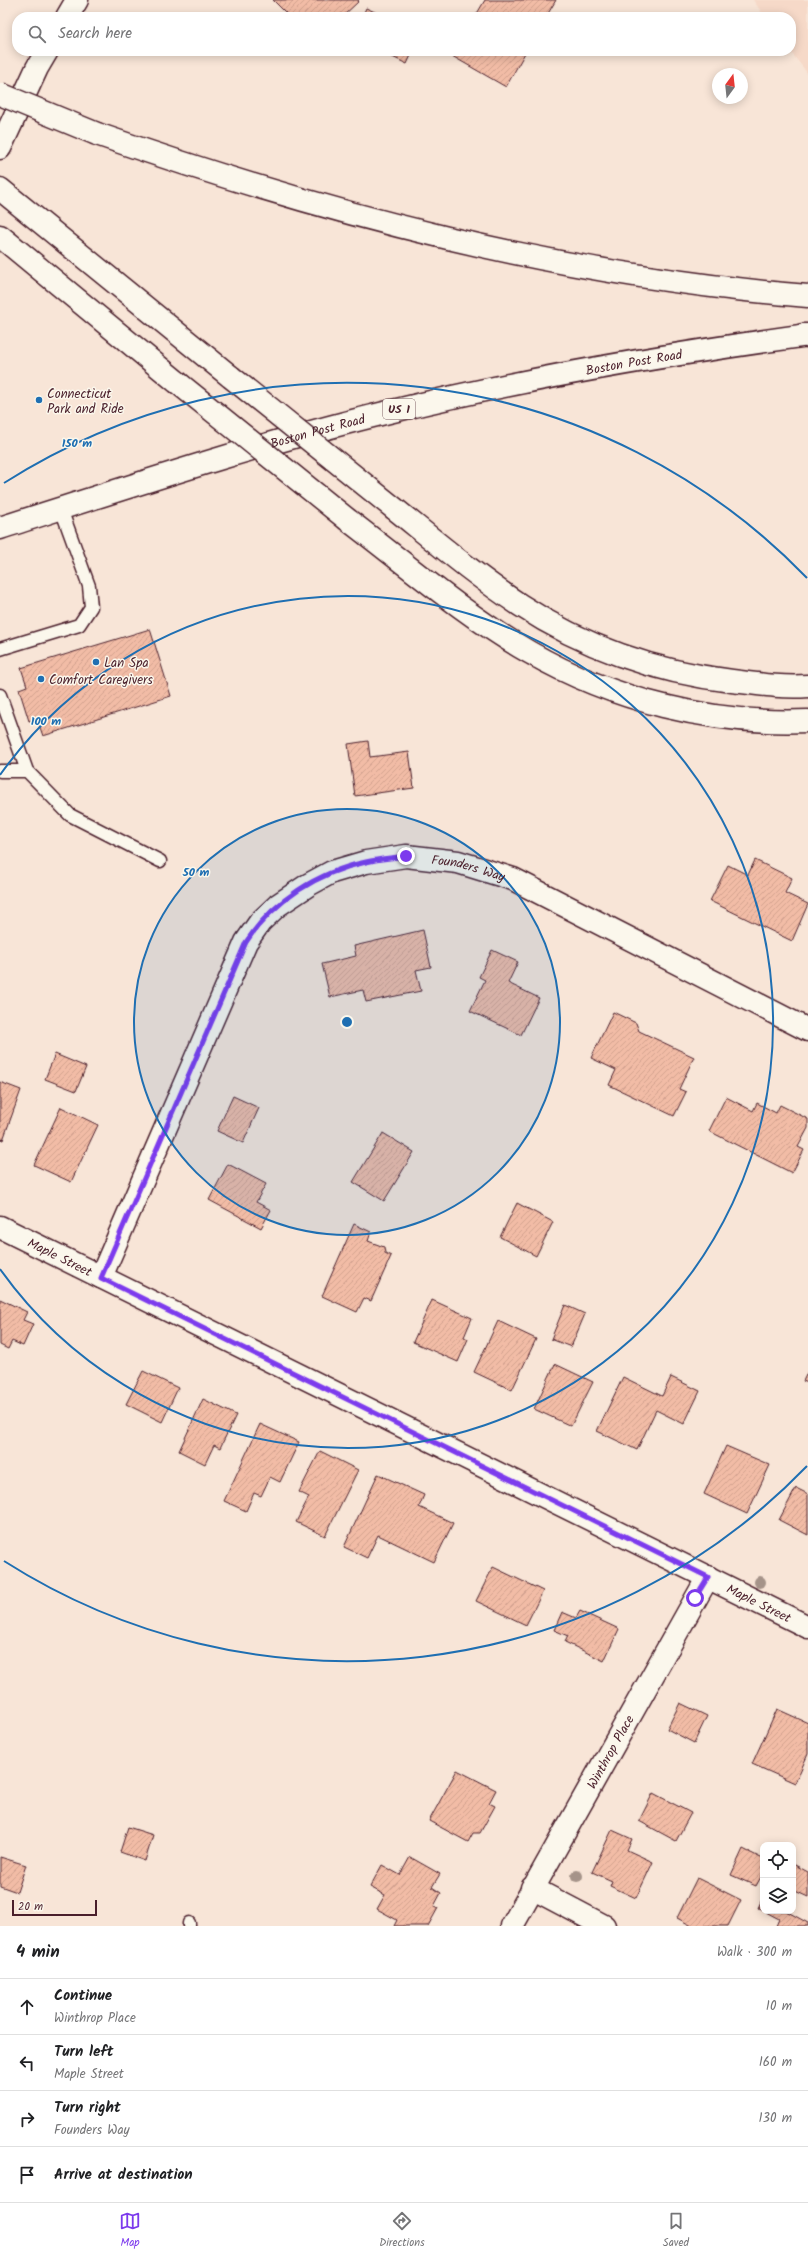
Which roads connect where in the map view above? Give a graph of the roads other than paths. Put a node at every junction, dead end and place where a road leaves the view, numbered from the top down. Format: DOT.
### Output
graph roads {
  1 [pos="77,0"];
  2 [pos="70,12"];
  3 [pos="44,56"];
  4 [pos="0,94"];
  5 [pos="0,148"];
  6 [pos="0,189"];
  7 [pos="0,236"];
  8 [pos="808,296"];
  9 [pos="806,335"];
  10 [pos="61,508"];
  11 [pos="0,528"];
  12 [pos="0,649"];
  13 [pos="808,686"];
  14 [pos="0,695"];
  15 [pos="808,721"];
  16 [pos="0,771"];
  17 [pos="27,771"];
  18 [pos="160,861"];
  19 [pos="808,1030"];
  20 [pos="0,1227"];
  21 [pos="101,1278"];
  22 [pos="708,1577"];
  23 [pos="808,1627"];
  24 [pos="532,1888"];
  25 [pos="512,1926"];
  26 [pos="604,1926"];
  1 -- 2 [label="main road"];
  3 -- 5 [label="main road"];
  4 -- 8 [label="main road, bridge"];
  6 -- 13 [label="main road, bridge"];
  7 -- 15 [label="main road, bridge"];
  9 -- 10 [label="main road, Boston Post Road / US 1"];
  10 -- 11 [label="main road, Boston Post Road / US 1"];
  10 -- 12 [label="lane"];
  14 -- 17 [label="lane"];
  16 -- 17 [label="lane"];
  17 -- 18 [label="lane"];
  19 -- 21 [label="main road, Founders Way"];
  20 -- 21 [label="main road, Maple Street"];
  21 -- 22 [label="main road, Maple Street"];
  22 -- 23 [label="main road, Maple Street"];
  22 -- 24 [label="main road, Winthrop Place"];
  24 -- 25 [label="main road, Winthrop Place"];
  24 -- 26 [label="main road"];
}
